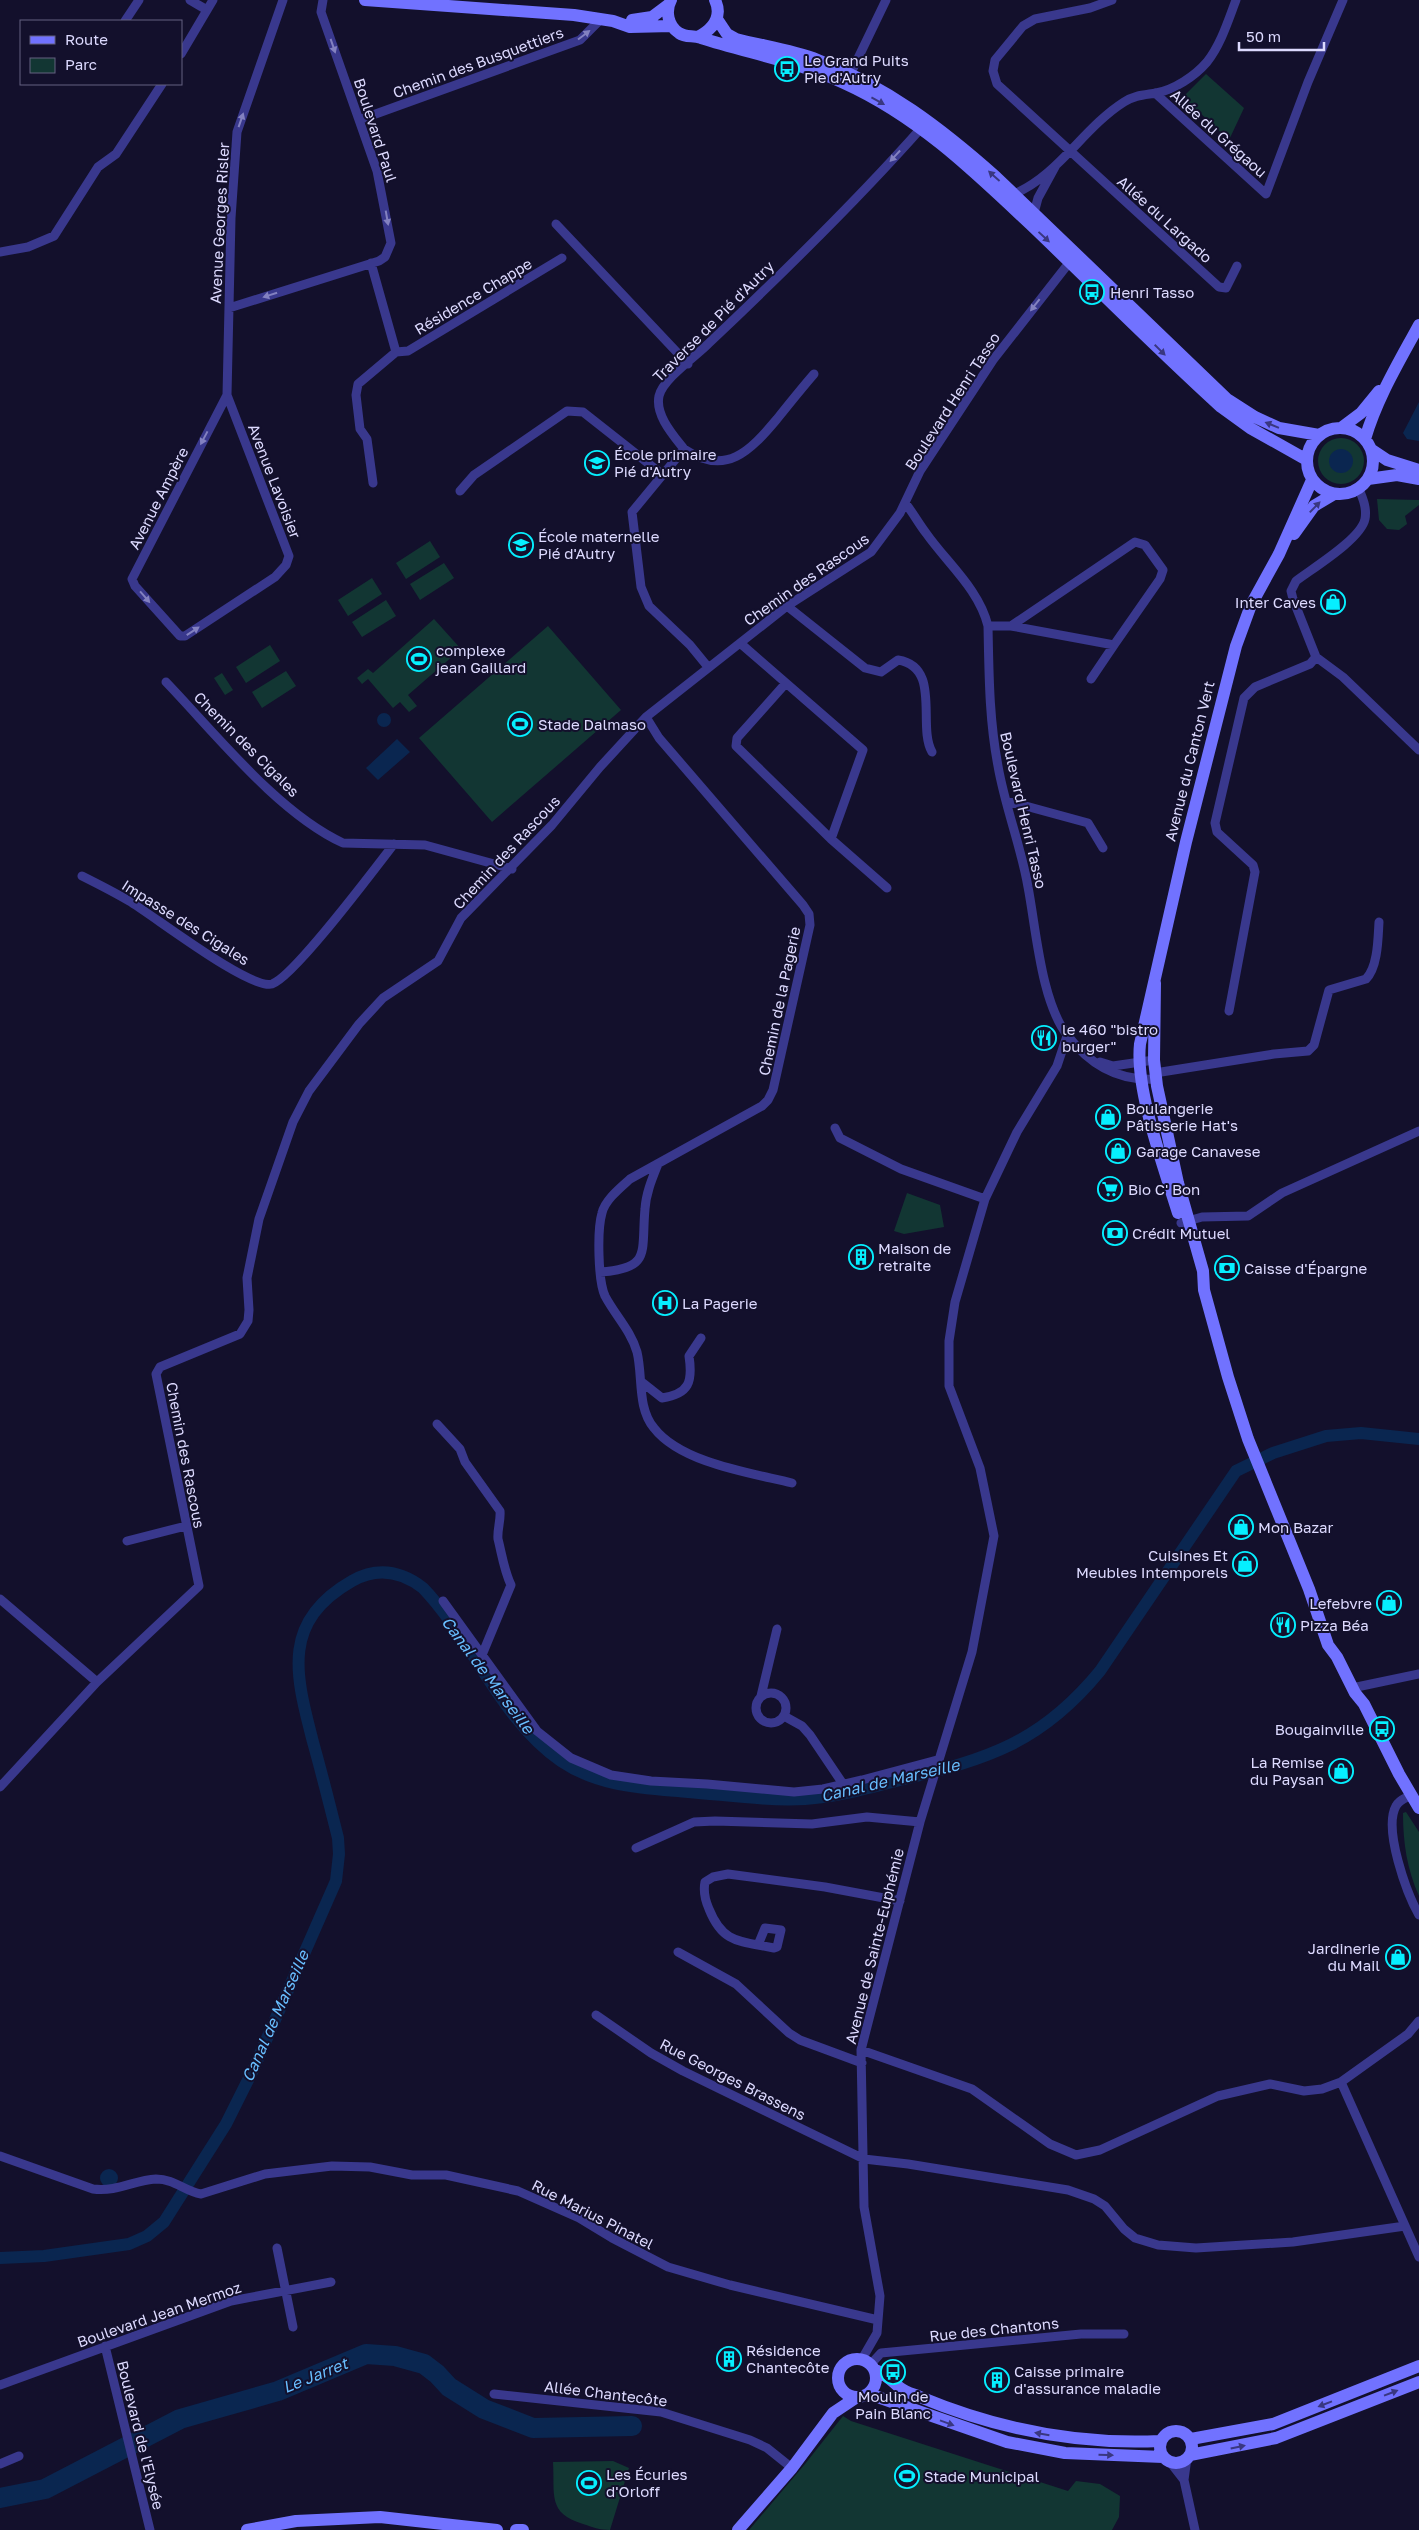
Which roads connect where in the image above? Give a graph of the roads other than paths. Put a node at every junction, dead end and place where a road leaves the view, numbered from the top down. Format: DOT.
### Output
graph roads {
  1 [pos="139,0"];
  2 [pos="190,0"];
  3 [pos="213,0"];
  4 [pos="283,0"];
  5 [pos="322,0"];
  6 [pos="365,0"];
  7 [pos="723,0"];
  8 [pos="886,0"];
  9 [pos="1112,0"];
  10 [pos="1236,0"];
  11 [pos="1343,0"];
  12 [pos="669,3"];
  13 [pos="207,10"];
  14 [pos="717,11"];
  15 [pos="126,20"];
  16 [pos="600,20"];
  17 [pos="613,21"];
  18 [pos="672,26"];
  19 [pos="698,37"];
  20 [pos="182,52"];
  21 [pos="848,79"];
  22 [pos="161,85"];
  23 [pos="1155,93"];
  24 [pos="359,120"];
  25 [pos="925,124"];
  26 [pos="1069,151"];
  27 [pos="1056,165"];
  28 [pos="1014,194"];
  29 [pos="1017,212"];
  30 [pos="1034,213"];
  31 [pos="556,224"];
  32 [pos="0,252"];
  33 [pos="562,258"];
  34 [pos="1074,258"];
  35 [pos="371,263"];
  36 [pos="1237,266"];
  37 [pos="229,308"];
  38 [pos="1419,325"];
  39 [pos="396,352"];
  40 [pos="688,364"];
  41 [pos="814,374"];
  42 [pos="1389,380"];
  43 [pos="227,395"];
  44 [pos="1341,428"];
  45 [pos="1320,435"];
  46 [pos="1368,444"];
  47 [pos="684,449"];
  48 [pos="1307,460"];
  49 [pos="1419,470"];
  50 [pos="663,475"];
  51 [pos="1419,479"];
  52 [pos="1312,480"];
  53 [pos="373,483"];
  54 [pos="1364,484"];
  55 [pos="460,491"];
  56 [pos="1334,494"];
  57 [pos="906,504"];
  58 [pos="1279,554"];
  59 [pos="787,606"];
  60 [pos="157,611"];
  61 [pos="988,626"];
  62 [pos="1011,626"];
  63 [pos="740,643"];
  64 [pos="1114,644"];
  65 [pos="1316,657"];
  66 [pos="708,667"];
  67 [pos="1091,679"];
  68 [pos="166,682"];
  69 [pos="786,683"];
  70 [pos="646,717"];
  71 [pos="1419,750"];
  72 [pos="932,752"];
  73 [pos="1007,801"];
  74 [pos="831,839"];
  75 [pos="394,844"];
  76 [pos="1103,848"];
  77 [pos="512,869"];
  78 [pos="82,876"];
  79 [pos="887,888"];
  80 [pos="1379,922"];
  81 [pos="1155,983"];
  82 [pos="1229,1011"];
  83 [pos="1067,1036"];
  84 [pos="1083,1052"];
  85 [pos="1154,1060"];
  86 [pos="1138,1062"];
  87 [pos="1155,1076"];
  88 [pos="1141,1080"];
  89 [pos="835,1128"];
  90 [pos="1419,1131"];
  91 [pos="658,1164"];
  92 [pos="985,1199"];
  93 [pos="1185,1222"];
  94 [pos="600,1272"];
  95 [pos="701,1338"];
  96 [pos="643,1383"];
  97 [pos="437,1424"];
  98 [pos="792,1482"];
  99 [pos="186,1526"];
  100 [pos="127,1541"];
  101 [pos="0,1599"];
  102 [pos="443,1601"];
  103 [pos="777,1629"];
  104 [pos="482,1654"];
  105 [pos="1419,1669"];
  106 [pos="1419,1674"];
  107 [pos="97,1682"];
  108 [pos="1373,1683"];
  109 [pos="1353,1690"];
  110 [pos="761,1696"];
  111 [pos="784,1716"];
  112 [pos="936,1763"];
  113 [pos="843,1784"];
  114 [pos="0,1786"];
  115 [pos="1411,1795"];
  116 [pos="1419,1808"];
  117 [pos="920,1822"];
  118 [pos="636,1848"];
  119 [pos="900,1901"];
  120 [pos="1419,1915"];
  121 [pos="758,1945"];
  122 [pos="678,1952"];
  123 [pos="596,2015"];
  124 [pos="1419,2020"];
  125 [pos="861,2050"];
  126 [pos="862,2063"];
  127 [pos="1341,2082"];
  128 [pos="0,2156"];
  129 [pos="864,2159"];
  130 [pos="1405,2226"];
  131 [pos="276,2248"];
  132 [pos="1419,2256"];
  133 [pos="331,2282"];
  134 [pos="285,2290"];
  135 [pos="878,2320"];
  136 [pos="293,2327"];
  137 [pos="1124,2334"];
  138 [pos="105,2346"];
  139 [pos="869,2364"];
  140 [pos="1419,2366"];
  141 [pos="1419,2382"];
  142 [pos="0,2385"];
  143 [pos="839,2386"];
  144 [pos="494,2394"];
  145 [pos="863,2395"];
  146 [pos="833,2413"];
  147 [pos="1191,2439"];
  148 [pos="1160,2441"];
  149 [pos="19,2456"];
  150 [pos="1189,2457"];
  151 [pos="1167,2459"];
  152 [pos="0,2464"];
  153 [pos="792,2468"];
  154 [pos="1184,2480"];
  155 [pos="150,2530"];
  156 [pos="247,2530"];
  157 [pos="497,2530"];
  158 [pos="516,2530"];
  159 [pos="523,2530"];
  160 [pos="738,2530"];
  161 [pos="1195,2530"];
  1 -- 15 [label="street"];
  2 -- 13 [label="street"];
  3 -- 13 [label="street"];
  37 -- 4 [label="street, Avenue Georges Risler, one-way"];
  5 -- 24 [label="street, Boulevard Paul, one-way"];
  6 -- 16 [label="street"];
  7 -- 14 [label="street"];
  8 -- 21 [label="street"];
  9 -- 26 [label="street"];
  10 -- 23 [label="street"];
  11 -- 23 [label="street, Allée du Grégaou"];
  12 -- 17 [label="street"];
  12 -- 18 [label="street"];
  13 -- 20 [label="street"];
  14 -- 19 [label="street"];
  14 -- 21 [label="street"];
  16 -- 17 [label="street"];
  24 -- 16 [label="street, Chemin des Busquettiers, one-way"];
  17 -- 18 [label="street"];
  18 -- 19 [label="street"];
  19 -- 21 [label="street"];
  21 -- 25 [label="street"];
  22 -- 32 [label="street"];
  23 -- 26 [label="street"];
  24 -- 35 [label="street, Boulevard Paul, one-way"];
  28 -- 25 [label="street, one-way"];
  25 -- 29 [label="street"];
  25 -- 40 [label="street, Traverse de Pié d'Autry, one-way"];
  26 -- 27 [label="street"];
  26 -- 36 [label="street, Allée du Largado"];
  27 -- 28 [label="street"];
  27 -- 30 [label="street"];
  28 -- 29 [label="street"];
  28 -- 30 [label="street"];
  29 -- 30 [label="street"];
  29 -- 34 [label="street, one-way"];
  30 -- 34 [label="street"];
  31 -- 40 [label="street"];
  33 -- 39 [label="street, Résidence Chappe"];
  45 -- 34 [label="street, one-way"];
  34 -- 48 [label="street, one-way"];
  34 -- 57 [label="street, Boulevard Henri Tasso, one-way"];
  35 -- 37 [label="street, Boulevard Paul, one-way"];
  35 -- 39 [label="street, Résidence Chappe"];
  37 -- 43 [label="street, Avenue Georges Risler"];
  38 -- 42 [label="street"];
  39 -- 53 [label="street, Résidence Chappe"];
  40 -- 47 [label="street, Traverse de Pié d'Autry"];
  41 -- 47 [label="street"];
  42 -- 44 [label="street"];
  42 -- 46 [label="street"];
  43 -- 60 [label="street, Avenue Ampère, one-way"];
  60 -- 43 [label="street, Avenue Lavoisier, one-way"];
  44 -- 45 [label="street"];
  44 -- 46 [label="street"];
  45 -- 48 [label="street"];
  46 -- 49 [label="street"];
  46 -- 54 [label="street"];
  47 -- 50 [label="street"];
  48 -- 52 [label="street"];
  50 -- 55 [label="street"];
  50 -- 66 [label="street"];
  51 -- 54 [label="street"];
  52 -- 56 [label="street"];
  52 -- 58 [label="street, Avenue du Canton Vert"];
  54 -- 56 [label="street"];
  54 -- 65 [label="street"];
  58 -- 56 [label="street, Avenue du Canton Vert, one-way"];
  57 -- 59 [label="street, Chemin des Rascous"];
  57 -- 61 [label="street, Boulevard Henri Tasso"];
  58 -- 81 [label="street, Avenue du Canton Vert"];
  59 -- 63 [label="street, Chemin des Rascous"];
  59 -- 72 [label="street"];
  61 -- 62 [label="street"];
  61 -- 73 [label="street, Boulevard Henri Tasso"];
  62 -- 64 [label="street"];
  62 -- 64 [label="street"];
  63 -- 66 [label="street, Chemin des Rascous"];
  63 -- 69 [label="street"];
  64 -- 67 [label="street"];
  65 -- 71 [label="street"];
  65 -- 82 [label="street"];
  66 -- 70 [label="street, Chemin des Rascous"];
  68 -- 75 [label="street, Chemin des Cigales"];
  69 -- 74 [label="street"];
  69 -- 74 [label="street"];
  70 -- 77 [label="street, Chemin des Rascous"];
  70 -- 91 [label="street, Chemin de la Pagerie"];
  73 -- 76 [label="street"];
  73 -- 83 [label="street, Boulevard Henri Tasso"];
  74 -- 79 [label="street"];
  75 -- 77 [label="street, Chemin des Cigales"];
  75 -- 78 [label="street, Impasse des Cigales"];
  77 -- 99 [label="street, Chemin des Rascous"];
  80 -- 87 [label="street, Boulevard Henri Tasso"];
  81 -- 85 [label="street, Avenue du Canton Vert"];
  81 -- 86 [label="street, Avenue du Canton Vert"];
  83 -- 84 [label="street, Boulevard Henri Tasso"];
  83 -- 92 [label="street, Avenue de Sainte-Euphémie"];
  84 -- 86 [label="street, Boulevard Henri Tasso"];
  84 -- 88 [label="street, Boulevard Henri Tasso"];
  85 -- 86 [label="street, Boulevard Henri Tasso"];
  85 -- 87 [label="street, Avenue du Canton Vert"];
  86 -- 88 [label="street, Avenue du Canton Vert"];
  87 -- 88 [label="street, Boulevard Henri Tasso"];
  87 -- 93 [label="street, Avenue du Canton Vert"];
  88 -- 93 [label="street, Avenue du Canton Vert"];
  89 -- 92 [label="street"];
  90 -- 93 [label="street"];
  91 -- 94 [label="street, Chemin de la Pagerie"];
  91 -- 94 [label="street"];
  92 -- 112 [label="street, Avenue de Sainte-Euphémie"];
  93 -- 109 [label="street, Avenue du Canton Vert"];
  94 -- 96 [label="street, Chemin de la Pagerie"];
  95 -- 96 [label="street"];
  96 -- 98 [label="street, Chemin de la Pagerie"];
  97 -- 104 [label="street"];
  99 -- 100 [label="street"];
  99 -- 107 [label="street, Chemin des Rascous"];
  101 -- 107 [label="street"];
  102 -- 104 [label="street"];
  103 -- 110 [label="street"];
  104 -- 113 [label="street"];
  105 -- 108 [label="street"];
  106 -- 108 [label="street"];
  107 -- 114 [label="street, Chemin des Rascous"];
  108 -- 109 [label="street"];
  109 -- 115 [label="street, Avenue du Canton Vert"];
  110 -- 111 [label="street"];
  110 -- 111 [label="street"];
  111 -- 113 [label="street"];
  112 -- 113 [label="street"];
  112 -- 117 [label="street, Avenue de Sainte-Euphémie"];
  115 -- 116 [label="street, Avenue du Canton Vert"];
  115 -- 120 [label="street"];
  117 -- 118 [label="street"];
  117 -- 119 [label="street, Avenue de Sainte-Euphémie"];
  119 -- 121 [label="street"];
  119 -- 125 [label="street, Avenue de Sainte-Euphémie"];
  122 -- 126 [label="street"];
  123 -- 129 [label="street, Rue Georges Brassens"];
  124 -- 127 [label="street"];
  125 -- 126 [label="street, Avenue de Sainte-Euphémie"];
  125 -- 127 [label="street"];
  126 -- 129 [label="street, Avenue de Sainte-Euphémie"];
  127 -- 130 [label="street"];
  128 -- 135 [label="street, Rue Marius Pinatel"];
  129 -- 130 [label="street, Rue Georges Brassens"];
  129 -- 135 [label="street, Avenue de Sainte-Euphémie"];
  130 -- 132 [label="street"];
  131 -- 134 [label="street"];
  133 -- 134 [label="street, Boulevard Jean Mermoz"];
  134 -- 136 [label="street"];
  134 -- 138 [label="street, Boulevard Jean Mermoz"];
  135 -- 139 [label="street, Avenue de Sainte-Euphémie"];
  137 -- 139 [label="street, Rue des Chantons"];
  138 -- 142 [label="street, Boulevard Jean Mermoz"];
  138 -- 155 [label="street, Boulevard de l'Elysée"];
  139 -- 143 [label="street"];
  139 -- 145 [label="street"];
  148 -- 139 [label="street, one-way"];
  140 -- 147 [label="street, one-way"];
  150 -- 141 [label="street, one-way"];
  143 -- 145 [label="street"];
  143 -- 146 [label="street"];
  144 -- 153 [label="street, Allée Chantecôte"];
  145 -- 146 [label="street"];
  145 -- 151 [label="street, one-way"];
  146 -- 153 [label="street"];
  147 -- 148 [label="street"];
  147 -- 150 [label="street"];
  148 -- 151 [label="street"];
  149 -- 152 [label="street"];
  150 -- 151 [label="street"];
  150 -- 154 [label="street"];
  151 -- 154 [label="street"];
  153 -- 160 [label="street"];
  154 -- 161 [label="street"];
  156 -- 157 [label="street"];
  158 -- 159 [label="street"];
}
